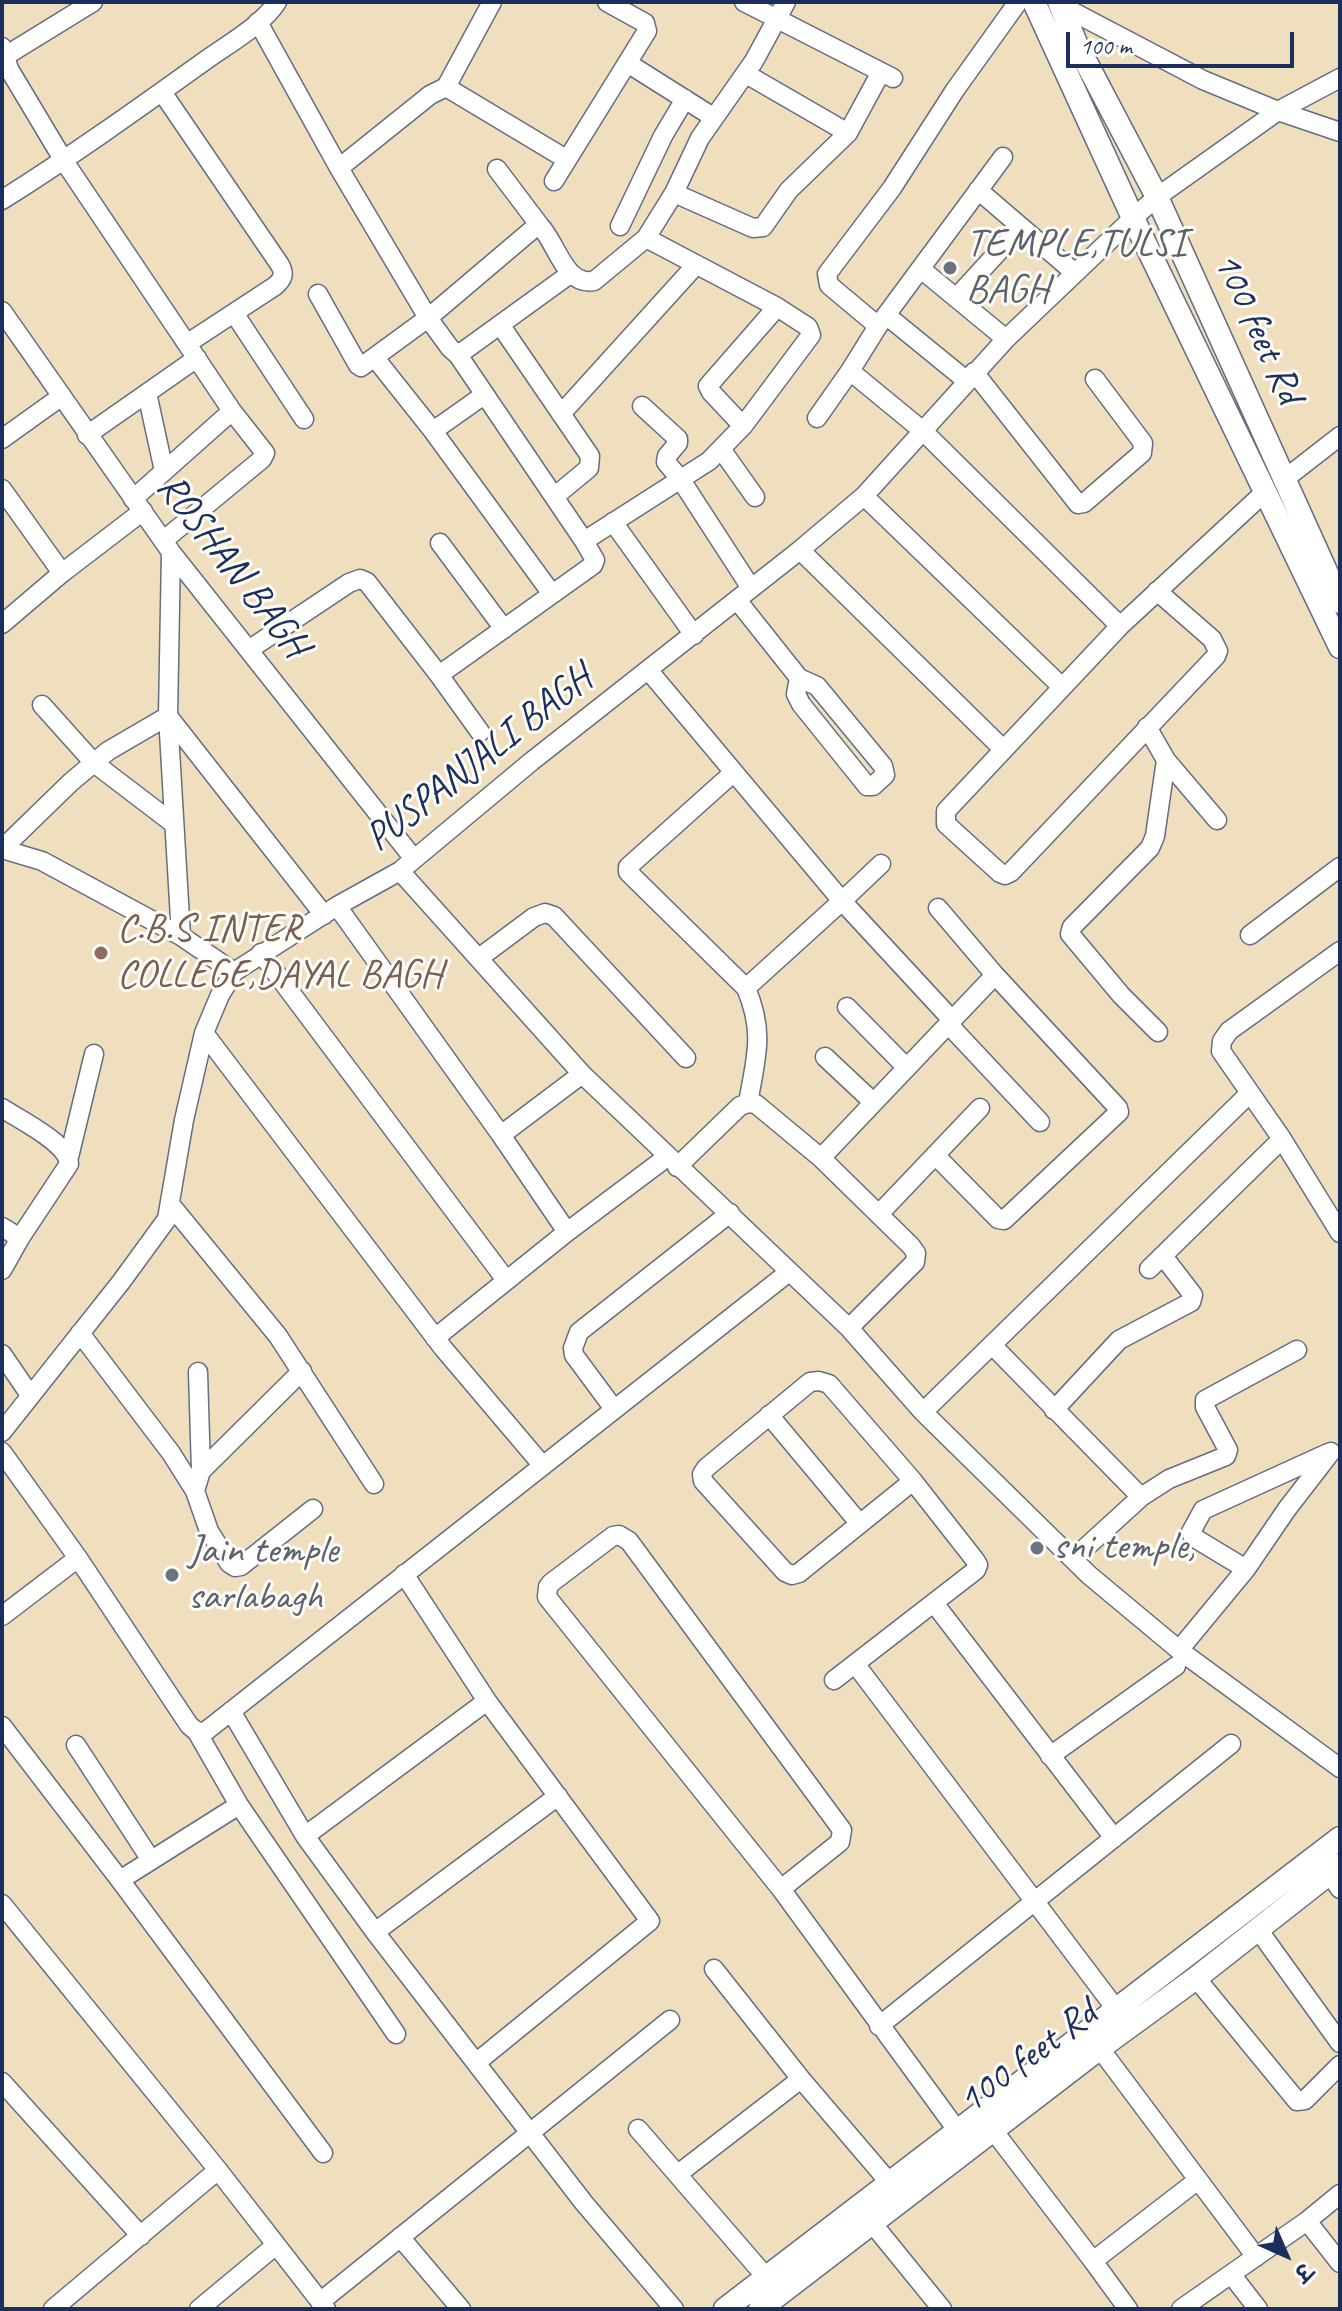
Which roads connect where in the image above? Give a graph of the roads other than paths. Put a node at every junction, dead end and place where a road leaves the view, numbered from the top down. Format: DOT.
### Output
graph roads {
  1 [pos="93,2"];
  2 [pos="278,2"];
  3 [pos="492,2"];
  4 [pos="607,2"];
  5 [pos="744,2"];
  6 [pos="1018,2"];
  7 [pos="1034,2"];
  8 [pos="1060,4"];
  9 [pos="72,8"];
  10 [pos="782,10"];
  11 [pos="258,22"];
  12 [pos="3,54"];
  13 [pos="629,64"];
  14 [pos="746,74"];
  15 [pos="1340,78"];
  16 [pos="446,87"];
  17 [pos="162,92"];
  18 [pos="685,99"];
  19 [pos="1278,111"];
  20 [pos="713,117"];
  21 [pos="1340,132"];
  22 [pos="848,133"];
  23 [pos="1003,157"];
  24 [pos="566,159"];
  25 [pos="64,161"];
  26 [pos="339,168"];
  27 [pos="497,169"];
  28 [pos="554,181"];
  29 [pos="978,190"];
  30 [pos="674,193"];
  31 [pos="1157,197"];
  32 [pos="2,200"];
  33 [pos="1133,218"];
  34 [pos="540,226"];
  35 [pos="620,226"];
  36 [pos="1021,227"];
  37 [pos="646,238"];
  38 [pos="695,266"];
  39 [pos="921,269"];
  40 [pos="1075,273"];
  41 [pos="570,274"];
  42 [pos="318,294"];
  43 [pos="956,298"];
  44 [pos="777,307"];
  45 [pos="2,311"];
  46 [pos="234,313"];
  47 [pos="428,318"];
  48 [pos="882,320"];
  49 [pos="501,326"];
  50 [pos="1006,339"];
  51 [pos="192,350"];
  52 [pos="458,355"];
  53 [pos="375,358"];
  54 [pos="850,371"];
  55 [pos="970,377"];
  56 [pos="1095,379"];
  57 [pos="147,393"];
  58 [pos="484,395"];
  59 [pos="62,396"];
  60 [pos="642,406"];
  61 [pos="232,411"];
  62 [pos="561,414"];
  63 [pos="817,418"];
  64 [pos="304,419"];
  65 [pos="743,426"];
  66 [pos="433,431"];
  67 [pos="923,431"];
  68 [pos="87,435"];
  69 [pos="1340,436"];
  70 [pos="2,439"];
  71 [pos="721,449"];
  72 [pos="164,471"];
  73 [pos="1286,478"];
  74 [pos="681,480"];
  75 [pos="2,489"];
  76 [pos="1265,492"];
  77 [pos="864,496"];
  78 [pos="554,497"];
  79 [pos="755,497"];
  80 [pos="138,505"];
  81 [pos="613,522"];
  82 [pos="584,541"];
  83 [pos="440,543"];
  84 [pos="167,546"];
  85 [pos="800,550"];
  86 [pos="62,573"];
  87 [pos="1157,591"];
  88 [pos="552,594"];
  89 [pos="744,594"];
  90 [pos="1340,602"];
  91 [pos="2,624"];
  92 [pos="1120,626"];
  93 [pos="504,629"];
  94 [pos="1337,632"];
  95 [pos="694,635"];
  96 [pos="250,649"];
  97 [pos="649,671"];
  98 [pos="439,675"];
  99 [pos="799,678"];
  100 [pos="1062,687"];
  101 [pos="42,705"];
  102 [pos="168,716"];
  103 [pos="1147,727"];
  104 [pos="480,732"];
  105 [pos="1003,749"];
  106 [pos="1166,760"];
  107 [pos="94,763"];
  108 [pos="733,773"];
  109 [pos="1217,820"];
  110 [pos="174,824"];
  111 [pos="2,849"];
  112 [pos="881,864"];
  113 [pos="407,865"];
  114 [pos="1340,867"];
  115 [pos="842,901"];
  116 [pos="938,908"];
  117 [pos="331,910"];
  118 [pos="1250,935"];
  119 [pos="181,936"];
  120 [pos="1340,951"];
  121 [pos="261,953"];
  122 [pos="479,958"];
  123 [pos="234,972"];
  124 [pos="995,975"];
  125 [pos="746,988"];
  126 [pos="847,1007"];
  127 [pos="951,1023"];
  128 [pos="1158,1032"];
  129 [pos="204,1033"];
  130 [pos="94,1054"];
  131 [pos="825,1057"];
  132 [pos="686,1058"];
  133 [pos="907,1068"];
  134 [pos="582,1074"];
  135 [pos="1250,1093"];
  136 [pos="873,1102"];
  137 [pos="748,1103"];
  138 [pos="2,1108"];
  139 [pos="980,1108"];
  140 [pos="1040,1122"];
  141 [pos="501,1135"];
  142 [pos="1282,1139"];
  143 [pos="935,1155"];
  144 [pos="69,1157"];
  145 [pos="821,1158"];
  146 [pos="672,1162"];
  147 [pos="170,1204"];
  148 [pos="730,1213"];
  149 [pos="879,1214"];
  150 [pos="2,1227"];
  151 [pos="567,1232"];
  152 [pos="1340,1233"];
  153 [pos="20,1238"];
  154 [pos="1163,1256"];
  155 [pos="1149,1269"];
  156 [pos="2,1270"];
  157 [pos="789,1272"];
  158 [pos="506,1280"];
  159 [pos="849,1328"];
  160 [pos="80,1333"];
  161 [pos="435,1338"];
  162 [pos="993,1346"];
  163 [pos="1297,1350"];
  164 [pos="2,1354"];
  165 [pos="302,1371"];
  166 [pos="198,1372"];
  167 [pos="30,1395"];
  168 [pos="614,1409"];
  169 [pos="1054,1410"];
  170 [pos="923,1412"];
  171 [pos="769,1415"];
  172 [pos="2,1432"];
  173 [pos="2,1452"];
  174 [pos="1335,1454"];
  175 [pos="543,1466"];
  176 [pos="201,1471"];
  177 [pos="913,1481"];
  178 [pos="374,1484"];
  179 [pos="195,1491"];
  180 [pos="1141,1497"];
  181 [pos="313,1509"];
  182 [pos="860,1524"];
  183 [pos="78,1558"];
  184 [pos="1073,1559"];
  185 [pos="1246,1569"];
  186 [pos="404,1574"];
  187 [pos="934,1603"];
  188 [pos="2,1616"];
  189 [pos="1177,1658"];
  190 [pos="856,1665"];
  191 [pos="834,1680"];
  192 [pos="487,1701"];
  193 [pos="231,1711"];
  194 [pos="2,1726"];
  195 [pos="197,1732"];
  196 [pos="1231,1744"];
  197 [pos="76,1745"];
  198 [pos="1050,1756"];
  199 [pos="1340,1768"];
  200 [pos="558,1796"];
  201 [pos="239,1805"];
  202 [pos="305,1836"];
  203 [pos="1114,1838"];
  204 [pos="1340,1838"];
  205 [pos="151,1860"];
  206 [pos="1336,1876"];
  207 [pos="120,1880"];
  208 [pos="781,1889"];
  209 [pos="1035,1902"];
  210 [pos="3,1906"];
  211 [pos="1257,1928"];
  212 [pos="375,1932"];
  213 [pos="714,1969"];
  214 [pos="1196,1978"];
  215 [pos="1116,2009"];
  216 [pos="670,2020"];
  217 [pos="879,2026"];
  218 [pos="396,2034"];
  219 [pos="1093,2039"];
  220 [pos="1340,2043"];
  221 [pos="477,2062"];
  222 [pos="1340,2065"];
  223 [pos="801,2079"];
  224 [pos="2,2082"];
  225 [pos="638,2129"];
  226 [pos="957,2130"];
  227 [pos="993,2130"];
  228 [pos="530,2132"];
  229 [pos="323,2153"];
  230 [pos="218,2170"];
  231 [pos="678,2174"];
  232 [pos="1198,2180"];
  233 [pos="889,2182"];
  234 [pos="1340,2194"];
  235 [pos="1307,2221"];
  236 [pos="872,2223"];
  237 [pos="141,2236"];
  238 [pos="400,2237"];
  239 [pos="276,2245"];
  240 [pos="1256,2257"];
  241 [pos="1093,2261"];
  242 [pos="1340,2263"];
  243 [pos="1231,2274"];
  244 [pos="766,2277"];
  245 [pos="323,2305"];
  246 [pos="53,2309"];
  247 [pos="199,2309"];
  248 [pos="461,2309"];
  249 [pos="674,2309"];
  250 [pos="725,2309"];
  251 [pos="760,2309"];
  252 [pos="942,2309"];
  253 [pos="1128,2309"];
  254 [pos="1181,2309"];
  255 [pos="1258,2309"];
  1 -- 9 [label="street"];
  2 -- 11 [label="street"];
  3 -- 16 [label="street"];
  4 -- 13 [label="street"];
  5 -- 10 [label="street"];
  6 -- 48 [label="street"];
  7 -- 33 [label="main road"];
  8 -- 19 [label="street"];
  8 -- 31 [label="main road, 100 feet Rd"];
  9 -- 12 [label="street"];
  10 -- 14 [label="street"];
  10 -- 22 [label="street"];
  11 -- 17 [label="street"];
  11 -- 26 [label="street"];
  12 -- 25 [label="street"];
  13 -- 18 [label="street"];
  13 -- 24 [label="street"];
  14 -- 20 [label="street"];
  14 -- 22 [label="street"];
  15 -- 19 [label="street, PUSPANJALI BAGH"];
  16 -- 24 [label="street"];
  16 -- 26 [label="street"];
  17 -- 25 [label="street"];
  17 -- 46 [label="street"];
  18 -- 20 [label="street"];
  18 -- 35 [label="street"];
  19 -- 21 [label="street"];
  19 -- 31 [label="street, PUSPANJALI BAGH"];
  20 -- 30 [label="street"];
  22 -- 30 [label="street"];
  23 -- 29 [label="street"];
  24 -- 28 [label="street"];
  25 -- 32 [label="street"];
  25 -- 51 [label="street"];
  26 -- 47 [label="street"];
  27 -- 34 [label="street"];
  29 -- 36 [label="street"];
  29 -- 39 [label="street"];
  30 -- 37 [label="street"];
  31 -- 33 [label="street, PUSPANJALI BAGH"];
  31 -- 73 [label="main road, 100 feet Rd"];
  33 -- 40 [label="street, PUSPANJALI BAGH"];
  33 -- 76 [label="main road"];
  34 -- 41 [label="street"];
  34 -- 47 [label="street"];
  36 -- 40 [label="street"];
  36 -- 43 [label="street"];
  37 -- 38 [label="street"];
  37 -- 41 [label="street"];
  38 -- 44 [label="street"];
  38 -- 62 [label="street"];
  39 -- 43 [label="street"];
  39 -- 48 [label="street"];
  40 -- 50 [label="street, PUSPANJALI BAGH"];
  41 -- 49 [label="street"];
  42 -- 53 [label="street"];
  43 -- 50 [label="street"];
  44 -- 65 [label="street"];
  44 -- 65 [label="street"];
  45 -- 59 [label="street, ROSHAN BAGH"];
  46 -- 51 [label="street"];
  46 -- 64 [label="street"];
  47 -- 52 [label="street"];
  47 -- 53 [label="street"];
  48 -- 54 [label="street"];
  48 -- 55 [label="street"];
  49 -- 52 [label="street"];
  49 -- 62 [label="street"];
  50 -- 55 [label="street, PUSPANJALI BAGH"];
  51 -- 57 [label="street"];
  51 -- 61 [label="street"];
  52 -- 58 [label="street"];
  53 -- 66 [label="street"];
  54 -- 63 [label="street"];
  54 -- 67 [label="street"];
  55 -- 56 [label="street"];
  55 -- 67 [label="street, PUSPANJALI BAGH"];
  57 -- 68 [label="street"];
  57 -- 72 [label="street"];
  58 -- 66 [label="street"];
  58 -- 78 [label="street"];
  59 -- 68 [label="street, ROSHAN BAGH"];
  59 -- 70 [label="street"];
  60 -- 74 [label="street"];
  61 -- 72 [label="street"];
  61 -- 84 [label="street"];
  62 -- 78 [label="street"];
  65 -- 71 [label="street"];
  66 -- 88 [label="street"];
  67 -- 77 [label="street, PUSPANJALI BAGH"];
  67 -- 92 [label="street"];
  68 -- 80 [label="street, ROSHAN BAGH"];
  69 -- 73 [label="street"];
  71 -- 74 [label="street"];
  71 -- 79 [label="street"];
  72 -- 80 [label="street"];
  73 -- 90 [label="main road, 100 feet Rd"];
  74 -- 81 [label="street"];
  74 -- 89 [label="street"];
  75 -- 86 [label="street"];
  76 -- 87 [label="street"];
  76 -- 94 [label="main road"];
  77 -- 85 [label="street, PUSPANJALI BAGH"];
  77 -- 100 [label="street"];
  78 -- 82 [label="street"];
  80 -- 84 [label="street, ROSHAN BAGH"];
  80 -- 86 [label="street"];
  81 -- 82 [label="street"];
  81 -- 95 [label="street"];
  82 -- 88 [label="street"];
  83 -- 93 [label="street"];
  84 -- 96 [label="street, ROSHAN BAGH"];
  84 -- 102 [label="street"];
  85 -- 89 [label="street, PUSPANJALI BAGH"];
  85 -- 105 [label="street"];
  86 -- 91 [label="street"];
  87 -- 92 [label="street"];
  87 -- 103 [label="street"];
  88 -- 93 [label="street"];
  89 -- 95 [label="street, PUSPANJALI BAGH"];
  89 -- 99 [label="street"];
  92 -- 100 [label="street"];
  93 -- 98 [label="street"];
  95 -- 97 [label="street, PUSPANJALI BAGH"];
  96 -- 98 [label="street"];
  96 -- 113 [label="street, ROSHAN BAGH"];
  97 -- 108 [label="street"];
  97 -- 113 [label="street, PUSPANJALI BAGH"];
  98 -- 104 [label="street"];
  99 -- 99 [label="street"];
  100 -- 105 [label="street"];
  101 -- 107 [label="street"];
  102 -- 107 [label="street"];
  102 -- 110 [label="street"];
  102 -- 117 [label="street"];
  103 -- 105 [label="street"];
  103 -- 106 [label="street"];
  106 -- 109 [label="street"];
  106 -- 128 [label="street"];
  107 -- 110 [label="street"];
  107 -- 111 [label="street"];
  108 -- 115 [label="street"];
  108 -- 125 [label="street"];
  110 -- 119 [label="street"];
  111 -- 119 [label="street"];
  112 -- 115 [label="street"];
  113 -- 117 [label="street, PUSPANJALI BAGH"];
  113 -- 122 [label="street, ROSHAN BAGH"];
  114 -- 118 [label="street"];
  115 -- 125 [label="street"];
  115 -- 127 [label="street"];
  116 -- 124 [label="street"];
  117 -- 121 [label="street, PUSPANJALI BAGH"];
  117 -- 141 [label="street"];
  119 -- 123 [label="street"];
  120 -- 135 [label="street"];
  121 -- 123 [label="street, PUSPANJALI BAGH"];
  121 -- 158 [label="street"];
  122 -- 132 [label="street"];
  122 -- 134 [label="street, ROSHAN BAGH"];
  123 -- 129 [label="street, PUSPANJALI BAGH"];
  124 -- 127 [label="street"];
  124 -- 143 [label="street"];
  125 -- 137 [label="street"];
  126 -- 133 [label="street"];
  127 -- 133 [label="street"];
  127 -- 140 [label="street"];
  129 -- 147 [label="street, PUSPANJALI BAGH"];
  129 -- 161 [label="street"];
  130 -- 144 [label="street"];
  131 -- 136 [label="street"];
  133 -- 136 [label="street"];
  134 -- 141 [label="street"];
  134 -- 146 [label="street, ROSHAN BAGH"];
  135 -- 142 [label="street"];
  135 -- 162 [label="street"];
  136 -- 145 [label="street"];
  137 -- 145 [label="street"];
  137 -- 146 [label="street"];
  138 -- 144 [label="street"];
  139 -- 143 [label="street"];
  141 -- 151 [label="street"];
  142 -- 152 [label="street"];
  142 -- 154 [label="street"];
  143 -- 149 [label="street"];
  144 -- 153 [label="street"];
  145 -- 149 [label="street"];
  146 -- 148 [label="street, ROSHAN BAGH"];
  146 -- 151 [label="street"];
  147 -- 160 [label="street, PUSPANJALI BAGH"];
  147 -- 165 [label="street"];
  148 -- 157 [label="street, ROSHAN BAGH"];
  148 -- 168 [label="street"];
  149 -- 159 [label="street"];
  150 -- 153 [label="street"];
  151 -- 158 [label="street"];
  153 -- 156 [label="street"];
  154 -- 155 [label="street"];
  154 -- 169 [label="street"];
  157 -- 159 [label="street, ROSHAN BAGH"];
  157 -- 168 [label="street"];
  158 -- 161 [label="street"];
  159 -- 170 [label="street, ROSHAN BAGH"];
  160 -- 167 [label="street, PUSPANJALI BAGH"];
  160 -- 179 [label="street"];
  161 -- 175 [label="street"];
  162 -- 169 [label="street"];
  162 -- 170 [label="street"];
  163 -- 180 [label="street"];
  164 -- 167 [label="street"];
  165 -- 176 [label="street"];
  165 -- 178 [label="street"];
  166 -- 176 [label="street"];
  167 -- 172 [label="street, PUSPANJALI BAGH"];
  168 -- 175 [label="street"];
  169 -- 180 [label="street"];
  170 -- 184 [label="street, ROSHAN BAGH"];
  171 -- 177 [label="street"];
  171 -- 182 [label="street"];
  171 -- 182 [label="street"];
  173 -- 183 [label="street"];
  174 -- 185 [label="street"];
  174 -- 185 [label="street"];
  175 -- 186 [label="street"];
  176 -- 179 [label="street"];
  177 -- 182 [label="street"];
  177 -- 187 [label="street"];
  179 -- 181 [label="street"];
  180 -- 184 [label="street"];
  183 -- 188 [label="street"];
  183 -- 195 [label="street"];
  184 -- 189 [label="street, ROSHAN BAGH"];
  185 -- 189 [label="street"];
  186 -- 192 [label="street"];
  186 -- 193 [label="street"];
  187 -- 190 [label="street"];
  187 -- 198 [label="street"];
  189 -- 198 [label="street"];
  189 -- 199 [label="street, ROSHAN BAGH"];
  190 -- 191 [label="street"];
  190 -- 209 [label="street"];
  192 -- 200 [label="street"];
  192 -- 202 [label="street"];
  193 -- 195 [label="street"];
  193 -- 202 [label="street"];
  194 -- 207 [label="street"];
  195 -- 201 [label="street"];
  196 -- 203 [label="street"];
  197 -- 205 [label="street"];
  198 -- 203 [label="street"];
  200 -- 212 [label="street"];
  200 -- 221 [label="street"];
  201 -- 205 [label="street"];
  201 -- 218 [label="street"];
  202 -- 212 [label="street"];
  203 -- 209 [label="street"];
  204 -- 215 [label="main road"];
  205 -- 207 [label="street"];
  206 -- 211 [label="main road, 100 feet Rd"];
  207 -- 229 [label="street"];
  208 -- 208 [label="street"];
  208 -- 217 [label="street"];
  209 -- 215 [label="street"];
  209 -- 217 [label="street"];
  210 -- 230 [label="street"];
  211 -- 214 [label="main road, 100 feet Rd"];
  211 -- 220 [label="street"];
  212 -- 221 [label="street"];
  213 -- 223 [label="street"];
  214 -- 219 [label="main road, 100 feet Rd"];
  214 -- 222 [label="street"];
  215 -- 219 [label="main road"];
  216 -- 228 [label="street"];
  217 -- 226 [label="street"];
  219 -- 226 [label="main road"];
  219 -- 227 [label="main road, 100 feet Rd"];
  219 -- 232 [label="street"];
  221 -- 228 [label="street"];
  223 -- 231 [label="street"];
  223 -- 233 [label="street"];
  224 -- 237 [label="street"];
  225 -- 231 [label="street"];
  226 -- 233 [label="main road"];
  227 -- 236 [label="main road, 100 feet Rd"];
  227 -- 241 [label="street"];
  228 -- 238 [label="street"];
  228 -- 249 [label="street"];
  230 -- 237 [label="street"];
  230 -- 239 [label="street"];
  231 -- 244 [label="street"];
  232 -- 240 [label="street"];
  232 -- 241 [label="street"];
  233 -- 244 [label="main road"];
  234 -- 235 [label="street"];
  235 -- 240 [label="street"];
  235 -- 242 [label="street"];
  236 -- 251 [label="main road, 100 feet Rd"];
  236 -- 252 [label="street"];
  237 -- 246 [label="street"];
  238 -- 245 [label="street"];
  238 -- 248 [label="street"];
  239 -- 245 [label="street"];
  239 -- 247 [label="street"];
  240 -- 243 [label="street"];
  241 -- 253 [label="street"];
  243 -- 254 [label="street"];
  243 -- 255 [label="street"];
  244 -- 250 [label="main road"];
}
